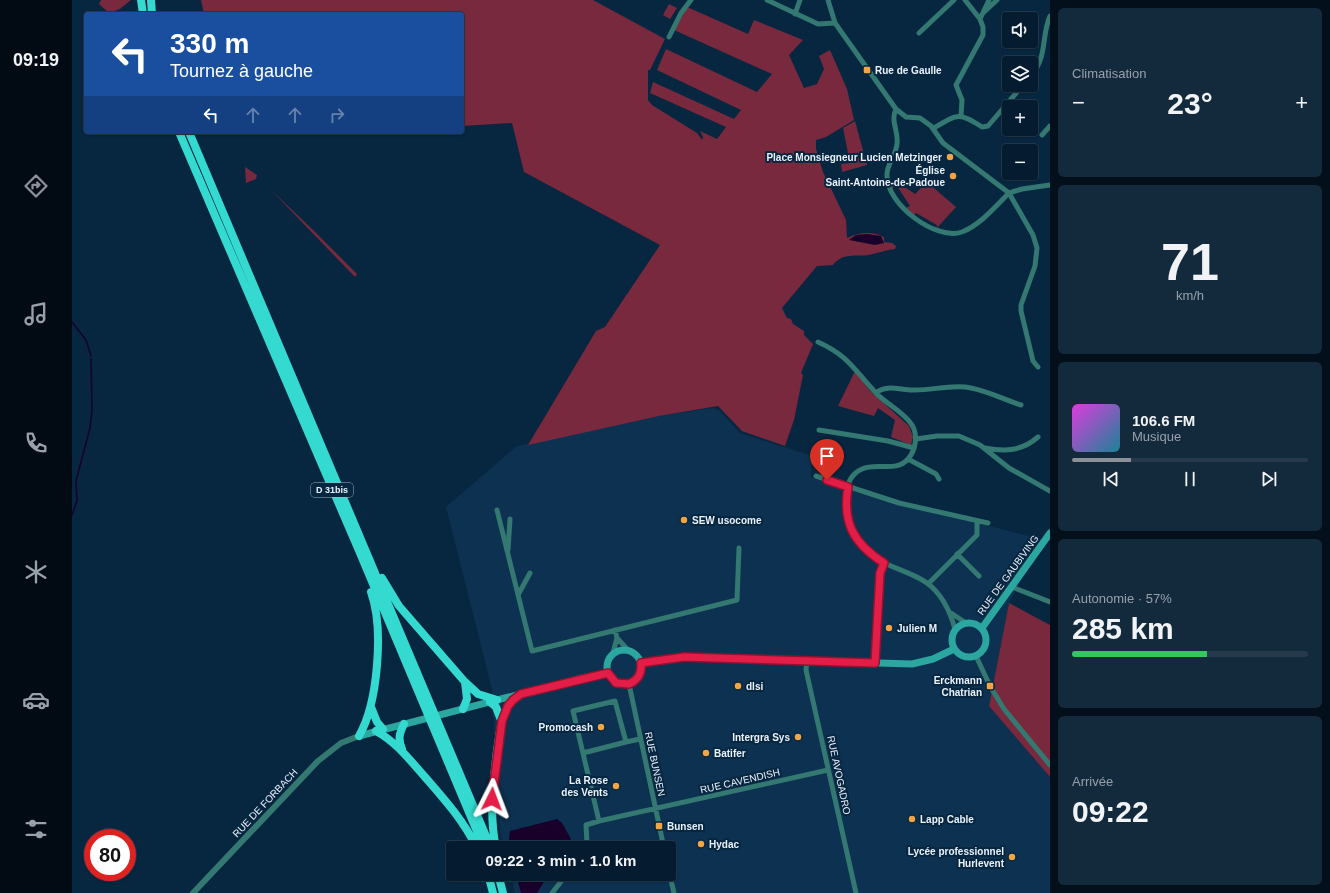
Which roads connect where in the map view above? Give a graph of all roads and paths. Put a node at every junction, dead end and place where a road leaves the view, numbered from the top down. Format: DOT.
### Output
graph roads {
  1 [pos="141,0"];
  2 [pos="151,0"];
  3 [pos="691,0"];
  4 [pos="767,0"];
  5 [pos="800,0"];
  6 [pos="828,0"];
  7 [pos="954,0"];
  8 [pos="965,0"];
  9 [pos="989,0"];
  10 [pos="997,0"];
  11 [pos="142,12"];
  12 [pos="152,12"];
  13 [pos="983,12"];
  14 [pos="795,14"];
  15 [pos="1050,16"];
  16 [pos="980,19"];
  17 [pos="835,23"];
  18 [pos="920,33"];
  19 [pos="669,36"];
  20 [pos="1038,66"];
  21 [pos="1017,92"];
  22 [pos="896,109"];
  23 [pos="961,116"];
  24 [pos="1050,126"];
  25 [pos="934,128"];
  26 [pos="180,134"];
  27 [pos="190,134"];
  28 [pos="1042,135"];
  29 [pos="1050,185"];
  30 [pos="1009,194"];
  31 [pos="818,342"];
  32 [pos="1038,367"];
  33 [pos="876,393"];
  34 [pos="1021,405"];
  35 [pos="819,430"];
  36 [pos="1038,437"];
  37 [pos="916,439"];
  38 [pos="914,448"];
  39 [pos="984,448"];
  40 [pos="908,459"];
  41 [pos="816,476"];
  42 [pos="939,479"];
  43 [pos="848,487"];
  44 [pos="1050,491"];
  45 [pos="497,510"];
  46 [pos="510,519"];
  47 [pos="353,520"];
  48 [pos="977,521"];
  49 [pos="988,523"];
  50 [pos="1050,533"];
  51 [pos="739,548"];
  52 [pos="360,553"];
  53 [pos="957,554"];
  54 [pos="508,555"];
  55 [pos="884,563"];
  56 [pos="530,573"];
  57 [pos="979,576"];
  58 [pos="928,584"];
  59 [pos="1012,587"];
  60 [pos="518,595"];
  61 [pos="1050,602"];
  62 [pos="951,613"];
  63 [pos="966,623"];
  64 [pos="982,628"];
  65 [pos="956,629"];
  66 [pos="615,630"];
  67 [pos="617,638"];
  68 [pos="954,649"];
  69 [pos="629,651"];
  70 [pos="613,653"];
  71 [pos="976,656"];
  72 [pos="807,660"];
  73 [pos="641,663"];
  74 [pos="875,663"];
  75 [pos="608,673"];
  76 [pos="465,682"];
  77 [pos="629,684"];
  78 [pos="521,694"];
  79 [pos="494,701"];
  80 [pos="371,707"];
  81 [pos="463,709"];
  82 [pos="502,721"];
  83 [pos="404,724"];
  84 [pos="379,730"];
  85 [pos="359,736"];
  86 [pos="640,739"];
  87 [pos="626,742"];
  88 [pos="402,751"];
  89 [pos="583,753"];
  90 [pos="1050,765"];
  91 [pos="828,770"];
  92 [pos="656,809"];
  93 [pos="599,821"];
  94 [pos="473,841"];
  95 [pos="481,841"];
  96 [pos="488,841"];
  97 [pos="495,841"];
  98 [pos="587,841"];
  99 [pos="663,841"];
  100 [pos="491,881"];
  101 [pos="493,881"];
  102 [pos="500,881"];
  103 [pos="503,881"];
  104 [pos="561,881"];
  105 [pos="671,881"];
  106 [pos="192,893"];
  107 [pos="495,893"];
  108 [pos="504,893"];
  109 [pos="552,893"];
  110 [pos="674,893"];
  111 [pos="856,893"];
  1 -- 11 [label="highway"];
  2 -- 12 [label="highway"];
  3 -- 19 [label="street"];
  4 -- 14 [label="street"];
  5 -- 14 [label="street"];
  6 -- 17 [label="street"];
  7 -- 18 [label="street"];
  8 -- 16 [label="street"];
  9 -- 13 [label="street"];
  10 -- 13 [label="street"];
  13 -- 16 [label="street"];
  14 -- 17 [label="street"];
  15 -- 20 [label="street"];
  16 -- 23 [label="street"];
  17 -- 22 [label="street"];
  21 -- 23 [label="street"];
  22 -- 25 [label="street"];
  22 -- 30 [label="street"];
  23 -- 25 [label="street"];
  24 -- 28 [label="street"];
  25 -- 30 [label="street"];
  26 -- 52 [label="highway, D 31bis"];
  27 -- 47 [label="highway, D 31bis"];
  29 -- 30 [label="street"];
  30 -- 32 [label="street"];
  31 -- 33 [label="street"];
  33 -- 34 [label="street"];
  33 -- 37 [label="street"];
  35 -- 38 [label="street"];
  36 -- 39 [label="street"];
  37 -- 38 [label="street"];
  37 -- 39 [label="street"];
  38 -- 40 [label="street"];
  39 -- 44 [label="street"];
  40 -- 42 [label="street"];
  40 -- 43 [label="street"];
  41 -- 43 [label="street"];
  43 -- 48 [label="street"];
  43 -- 55 [label="street"];
  45 -- 54 [label="street"];
  46 -- 54 [label="street"];
  47 -- 76 [label="highway"];
  47 -- 96 [label="highway, D 31bis"];
  48 -- 49 [label="street"];
  48 -- 53 [label="street"];
  50 -- 59 [label="main road, RUE DE GAUBIVING"];
  51 -- 66 [label="street"];
  52 -- 80 [label="highway"];
  52 -- 95 [label="highway, D 31bis"];
  53 -- 57 [label="street"];
  53 -- 58 [label="street"];
  54 -- 60 [label="street"];
  55 -- 58 [label="street"];
  55 -- 74 [label="street"];
  56 -- 60 [label="street"];
  58 -- 62 [label="street"];
  59 -- 61 [label="street"];
  59 -- 64 [label="main road, RUE DE GAUBIVING"];
  60 -- 66 [label="street"];
  62 -- 63 [label="street"];
  62 -- 65 [label="street"];
  63 -- 64 [label="main road"];
  63 -- 65 [label="main road"];
  64 -- 71 [label="main road"];
  65 -- 68 [label="main road"];
  66 -- 67 [label="street"];
  67 -- 69 [label="street"];
  67 -- 70 [label="street"];
  68 -- 71 [label="main road"];
  68 -- 74 [label="main road"];
  69 -- 70 [label="main road"];
  69 -- 73 [label="main road"];
  70 -- 75 [label="main road"];
  71 -- 90 [label="street"];
  72 -- 73 [label="main road"];
  72 -- 74 [label="main road"];
  72 -- 91 [label="street, RUE AVOGADRO"];
  73 -- 77 [label="main road"];
  75 -- 77 [label="main road"];
  75 -- 78 [label="main road"];
  76 -- 79 [label="highway"];
  76 -- 81 [label="highway"];
  77 -- 86 [label="street, RUE BUNSEN"];
  78 -- 79 [label="main road"];
  78 -- 82 [label="highway"];
  79 -- 81 [label="main road"];
  79 -- 82 [label="highway"];
  80 -- 84 [label="highway"];
  80 -- 85 [label="highway"];
  81 -- 83 [label="main road"];
  82 -- 97 [label="highway"];
  83 -- 84 [label="main road"];
  83 -- 88 [label="highway"];
  84 -- 85 [label="main road"];
  84 -- 88 [label="highway"];
  85 -- 106 [label="street, RUE DE FORBACH"];
  86 -- 87 [label="street"];
  86 -- 92 [label="street, RUE BUNSEN"];
  87 -- 89 [label="street"];
  87 -- 89 [label="street"];
  88 -- 94 [label="highway"];
  89 -- 93 [label="street"];
  91 -- 92 [label="street, RUE CAVENDISH"];
  91 -- 111 [label="street, RUE AVOGADRO"];
  92 -- 93 [label="street, RUE CAVENDISH"];
  92 -- 99 [label="street, RUE BUNSEN"];
  93 -- 98 [label="street"];
  100 -- 107 [label="highway"];
  101 -- 107 [label="highway"];
  102 -- 108 [label="highway"];
  103 -- 108 [label="highway"];
  104 -- 109 [label="street"];
  105 -- 110 [label="street"];
}
